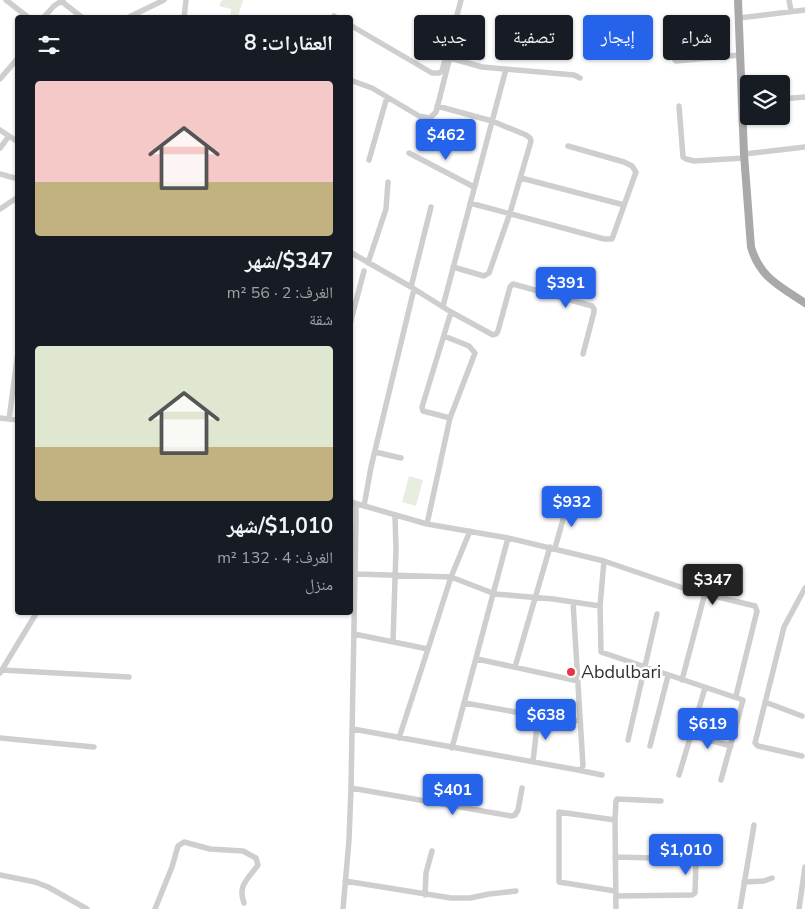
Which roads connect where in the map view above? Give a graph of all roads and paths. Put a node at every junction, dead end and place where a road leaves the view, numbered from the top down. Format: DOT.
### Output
graph roads {
  1 [pos="6,0"];
  2 [pos="164,0"];
  3 [pos="186,0"];
  4 [pos="461,0"];
  5 [pos="738,0"];
  6 [pos="790,0"];
  7 [pos="62,1"];
  8 [pos="805,10"];
  9 [pos="791,11"];
  10 [pos="25,15"];
  11 [pos="46,15"];
  12 [pos="79,15"];
  13 [pos="134,15"];
  14 [pos="184,15"];
  15 [pos="457,15"];
  16 [pos="739,18"];
  17 [pos="353,27"];
  18 [pos="740,55"];
  19 [pos="730,56"];
  20 [pos="445,60"];
  21 [pos="449,60"];
  22 [pos="457,60"];
  23 [pos="15,62"];
  24 [pos="506,69"];
  25 [pos="580,78"];
  26 [pos="0,79"];
  27 [pos="353,81"];
  28 [pos="387,97"];
  29 [pos="805,97"];
  30 [pos="790,98"];
  31 [pos="437,106"];
  32 [pos="679,106"];
  33 [pos="492,121"];
  34 [pos="0,130"];
  35 [pos="9,136"];
  36 [pos="15,140"];
  37 [pos="568,146"];
  38 [pos="0,148"];
  39 [pos="805,148"];
  40 [pos="409,153"];
  41 [pos="744,156"];
  42 [pos="369,160"];
  43 [pos="0,174"];
  44 [pos="15,177"];
  45 [pos="521,178"];
  46 [pos="388,182"];
  47 [pos="474,187"];
  48 [pos="15,199"];
  49 [pos="470,203"];
  50 [pos="624,205"];
  51 [pos="431,207"];
  52 [pos="0,209"];
  53 [pos="510,213"];
  54 [pos="353,254"];
  55 [pos="368,263"];
  56 [pos="453,267"];
  57 [pos="364,271"];
  58 [pos="413,288"];
  59 [pos="805,303"];
  60 [pos="443,306"];
  61 [pos="451,312"];
  62 [pos="353,313"];
  63 [pos="444,336"];
  64 [pos="583,354"];
  65 [pos="15,384"];
  66 [pos="0,418"];
  67 [pos="450,418"];
  68 [pos="9,419"];
  69 [pos="15,420"];
  70 [pos="375,452"];
  71 [pos="401,458"];
  72 [pos="353,501"];
  73 [pos="568,502"];
  74 [pos="353,504"];
  75 [pos="364,506"];
  76 [pos="395,516"];
  77 [pos="427,524"];
  78 [pos="470,531"];
  79 [pos="508,538"];
  80 [pos="552,548"];
  81 [pos="604,561"];
  82 [pos="356,574"];
  83 [pos="396,576"];
  84 [pos="451,577"];
  85 [pos="805,588"];
  86 [pos="705,593"];
  87 [pos="494,594"];
  88 [pos="534,598"];
  89 [pos="573,602"];
  90 [pos="600,606"];
  91 [pos="657,614"];
  92 [pos="35,615"];
  93 [pos="354,634"];
  94 [pos="393,642"];
  95 [pos="428,649"];
  96 [pos="477,659"];
  97 [pos="515,667"];
  98 [pos="646,668"];
  99 [pos="1,671"];
  100 [pos="668,676"];
  101 [pos="129,678"];
  102 [pos="682,680"];
  103 [pos="578,681"];
  104 [pos="705,688"];
  105 [pos="736,696"];
  106 [pos="765,702"];
  107 [pos="464,703"];
  108 [pos="538,716"];
  109 [pos="802,716"];
  110 [pos="580,721"];
  111 [pos="353,729"];
  112 [pos="690,735"];
  113 [pos="0,738"];
  114 [pos="399,738"];
  115 [pos="628,740"];
  116 [pos="650,746"];
  117 [pos="730,746"];
  118 [pos="94,747"];
  119 [pos="452,748"];
  120 [pos="802,756"];
  121 [pos="533,762"];
  122 [pos="578,770"];
  123 [pos="602,775"];
  124 [pos="679,775"];
  125 [pos="721,780"];
  126 [pos="351,788"];
  127 [pos="522,788"];
  128 [pos="661,801"];
  129 [pos="615,820"];
  130 [pos="754,825"];
  131 [pos="432,851"];
  132 [pos="615,857"];
  133 [pos="805,867"];
  134 [pos="0,875"];
  135 [pos="772,878"];
  136 [pos="345,881"];
  137 [pos="744,882"];
  138 [pos="516,891"];
  139 [pos="616,894"];
  140 [pos="425,895"];
  141 [pos="244,903"];
  142 [pos="87,909"];
  143 [pos="155,909"];
  144 [pos="343,909"];
  145 [pos="616,909"];
  146 [pos="740,909"];
  147 [pos="799,909"];
  1 -- 10 [label="street"];
  2 -- 13 [label="street"];
  3 -- 14 [label="street"];
  4 -- 15 [label="street"];
  5 -- 16 [label="main road"];
  6 -- 9 [label="street"];
  7 -- 11 [label="street"];
  7 -- 12 [label="street"];
  8 -- 9 [label="street"];
  9 -- 16 [label="street"];
  16 -- 18 [label="main road"];
  17 -- 20 [label="street"];
  18 -- 19 [label="street"];
  18 -- 41 [label="main road"];
  21 -- 31 [label="street"];
  22 -- 24 [label="street"];
  23 -- 26 [label="street"];
  24 -- 25 [label="street"];
  24 -- 33 [label="street"];
  27 -- 28 [label="street"];
  28 -- 31 [label="street"];
  28 -- 42 [label="street"];
  29 -- 30 [label="street"];
  31 -- 33 [label="street"];
  32 -- 41 [label="street"];
  33 -- 45 [label="street"];
  33 -- 47 [label="street"];
  34 -- 35 [label="street"];
  35 -- 36 [label="street"];
  35 -- 38 [label="street"];
  37 -- 50 [label="street"];
  39 -- 41 [label="street"];
  40 -- 47 [label="street"];
  41 -- 59 [label="main road"];
  43 -- 44 [label="street"];
  45 -- 50 [label="street"];
  45 -- 53 [label="street"];
  46 -- 55 [label="street"];
  47 -- 49 [label="street"];
  48 -- 52 [label="street"];
  49 -- 53 [label="street"];
  49 -- 56 [label="street"];
  50 -- 53 [label="street"];
  51 -- 58 [label="street"];
  53 -- 56 [label="street"];
  54 -- 55 [label="street"];
  55 -- 58 [label="street"];
  56 -- 60 [label="street"];
  57 -- 62 [label="street"];
  58 -- 60 [label="street"];
  58 -- 70 [label="street"];
  60 -- 61 [label="street"];
  61 -- 63 [label="street"];
  61 -- 64 [label="street"];
  63 -- 67 [label="street"];
  63 -- 67 [label="street"];
  65 -- 68 [label="street"];
  66 -- 68 [label="street"];
  67 -- 77 [label="street"];
  68 -- 69 [label="street"];
  70 -- 71 [label="street"];
  70 -- 75 [label="street"];
  72 -- 75 [label="street"];
  73 -- 80 [label="street"];
  74 -- 82 [label="street"];
  75 -- 76 [label="street"];
  76 -- 77 [label="street"];
  76 -- 83 [label="street"];
  77 -- 78 [label="street"];
  78 -- 79 [label="street"];
  78 -- 84 [label="street"];
  79 -- 80 [label="street"];
  79 -- 87 [label="street"];
  80 -- 81 [label="street"];
  80 -- 88 [label="street"];
  81 -- 86 [label="street"];
  81 -- 90 [label="street"];
  82 -- 83 [label="street"];
  82 -- 93 [label="street"];
  83 -- 84 [label="street"];
  83 -- 94 [label="street"];
  84 -- 87 [label="street"];
  84 -- 95 [label="street"];
  85 -- 106 [label="street"];
  86 -- 102 [label="street"];
  86 -- 105 [label="street"];
  87 -- 88 [label="street"];
  87 -- 96 [label="street"];
  88 -- 89 [label="street"];
  88 -- 97 [label="street"];
  89 -- 90 [label="street"];
  89 -- 103 [label="street"];
  90 -- 98 [label="street"];
  91 -- 98 [label="street"];
  92 -- 99 [label="street"];
  93 -- 94 [label="street"];
  93 -- 111 [label="street"];
  94 -- 95 [label="street"];
  95 -- 114 [label="street"];
  96 -- 97 [label="street"];
  96 -- 107 [label="street"];
  97 -- 103 [label="street"];
  98 -- 100 [label="street"];
  98 -- 115 [label="street"];
  99 -- 101 [label="street"];
  100 -- 102 [label="street"];
  100 -- 116 [label="street"];
  102 -- 104 [label="street"];
  103 -- 110 [label="street"];
  104 -- 105 [label="street"];
  104 -- 112 [label="street"];
  105 -- 117 [label="street"];
  106 -- 109 [label="street"];
  106 -- 120 [label="street"];
  107 -- 108 [label="street"];
  107 -- 119 [label="street"];
  108 -- 110 [label="street"];
  108 -- 121 [label="street"];
  110 -- 122 [label="street"];
  111 -- 114 [label="street"];
  111 -- 126 [label="street"];
  112 -- 117 [label="street"];
  112 -- 124 [label="street"];
  113 -- 118 [label="street"];
  114 -- 119 [label="street"];
  117 -- 125 [label="street"];
  119 -- 121 [label="street"];
  121 -- 122 [label="street"];
  122 -- 123 [label="street"];
  126 -- 127 [label="street"];
  126 -- 136 [label="street"];
  128 -- 129 [label="street"];
  129 -- 132 [label="street"];
  129 -- 139 [label="street"];
  130 -- 137 [label="street"];
  131 -- 140 [label="street"];
  132 -- 139 [label="street"];
  132 -- 139 [label="street"];
  133 -- 147 [label="street"];
  134 -- 142 [label="street"];
  135 -- 137 [label="street"];
  136 -- 140 [label="street"];
  136 -- 144 [label="street"];
  137 -- 146 [label="street"];
  138 -- 140 [label="street"];
  139 -- 145 [label="street"];
  141 -- 143 [label="street"];
}
